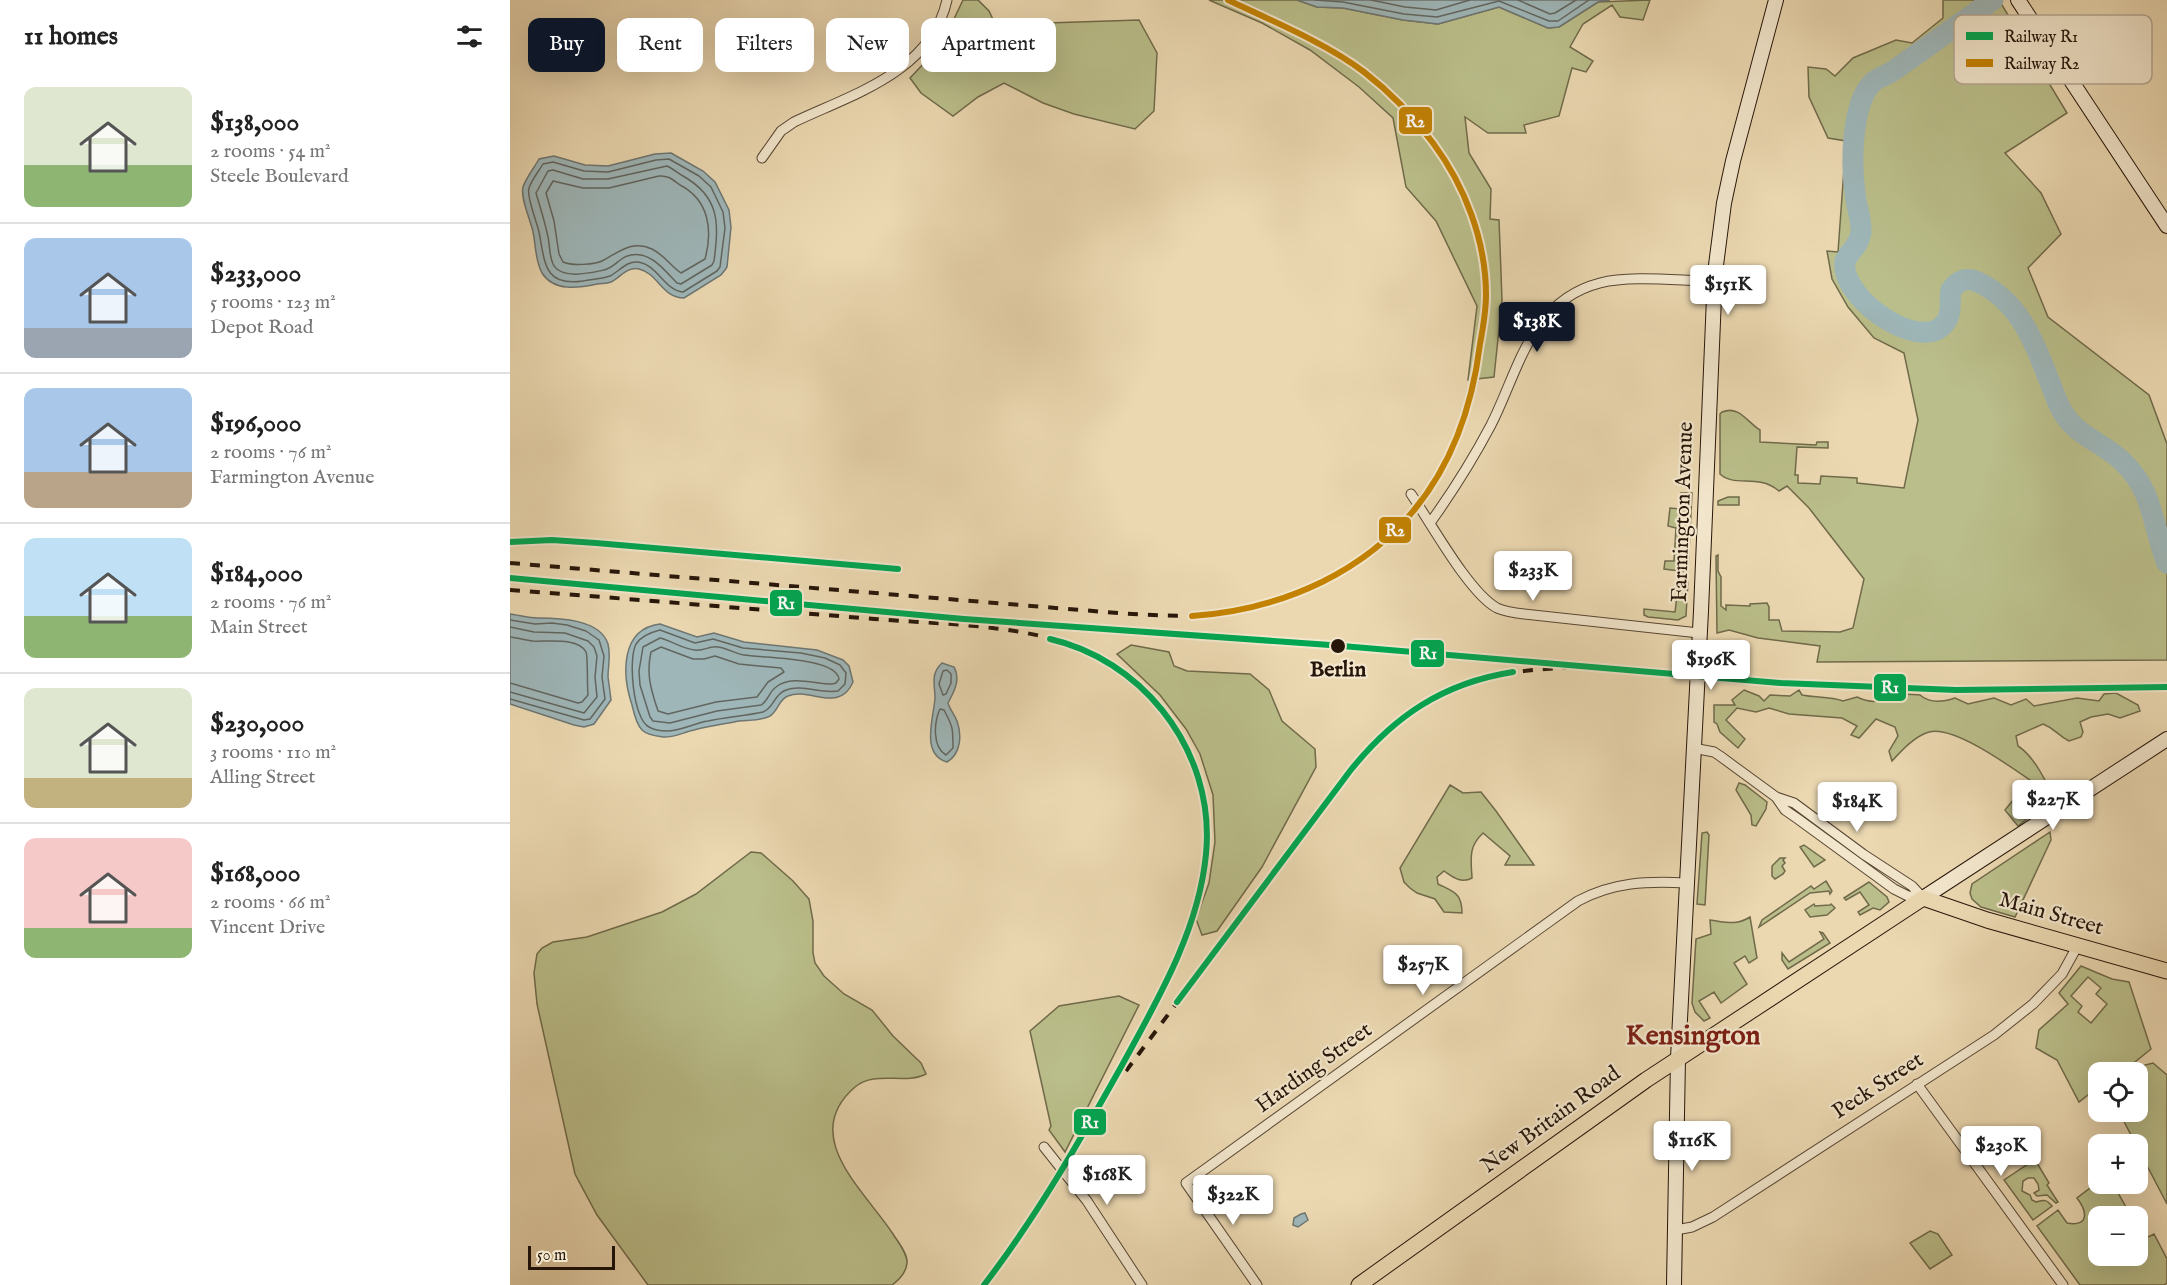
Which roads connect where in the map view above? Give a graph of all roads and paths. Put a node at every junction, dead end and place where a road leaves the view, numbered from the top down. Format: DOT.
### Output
graph roads {
  1 [pos="947,0"];
  2 [pos="1776,0"];
  3 [pos="2018,0"];
  4 [pos="2028,15"];
  5 [pos="2073,84"];
  6 [pos="762,158"];
  7 [pos="2167,226"];
  8 [pos="1714,281"];
  9 [pos="1411,494"];
  10 [pos="1431,523"];
  11 [pos="1699,633"];
  12 [pos="2167,739"];
  13 [pos="1693,748"];
  14 [pos="1776,797"];
  15 [pos="1805,811"];
  16 [pos="1798,819"];
  17 [pos="1831,830"];
  18 [pos="1825,839"];
  19 [pos="1875,862"];
  20 [pos="1868,872"];
  21 [pos="1686,883"];
  22 [pos="1923,898"];
  23 [pos="2078,945"];
  24 [pos="2167,971"];
  25 [pos="1678,1058"];
  26 [pos="1917,1084"];
  27 [pos="1044,1147"];
  28 [pos="1676,1230"];
  29 [pos="1672,1284"];
  30 [pos="1142,1285"];
  31 [pos="1257,1285"];
  32 [pos="1359,1285"];
  33 [pos="2063,1285"];
  1 -- 6 [label="street"];
  2 -- 8 [label="main road, Farmington Avenue"];
  3 -- 4 [label="main road"];
  5 -- 7 [label="main road"];
  8 -- 10 [label="street"];
  8 -- 11 [label="main road, Farmington Avenue"];
  9 -- 10 [label="street"];
  10 -- 11 [label="street"];
  11 -- 13 [label="main road, Farmington Avenue"];
  12 -- 22 [label="main road"];
  13 -- 14 [label="street, Main Street"];
  13 -- 21 [label="main road, Farmington Avenue"];
  14 -- 15 [label="street, Main Street"];
  14 -- 16 [label="street, Main Street"];
  15 -- 16 [label="street"];
  15 -- 17 [label="street, Main Street"];
  16 -- 18 [label="street, Main Street"];
  17 -- 18 [label="street"];
  17 -- 19 [label="street, Main Street"];
  18 -- 20 [label="street, Main Street"];
  19 -- 20 [label="street"];
  19 -- 22 [label="street, Main Street"];
  20 -- 22 [label="street, Main Street"];
  21 -- 25 [label="main road, Farmington Avenue"];
  21 -- 31 [label="street, Harding Street"];
  22 -- 23 [label="main road, Main Street"];
  22 -- 25 [label="main road, New Britain Road"];
  23 -- 24 [label="main road, Main Street"];
  23 -- 26 [label="street, Peck Street"];
  25 -- 28 [label="main road, Farmington Avenue"];
  25 -- 32 [label="main road, New Britain Road"];
  26 -- 28 [label="street, Peck Street"];
  26 -- 33 [label="street"];
  27 -- 30 [label="street"];
  28 -- 29 [label="main road, Farmington Avenue"];
}
